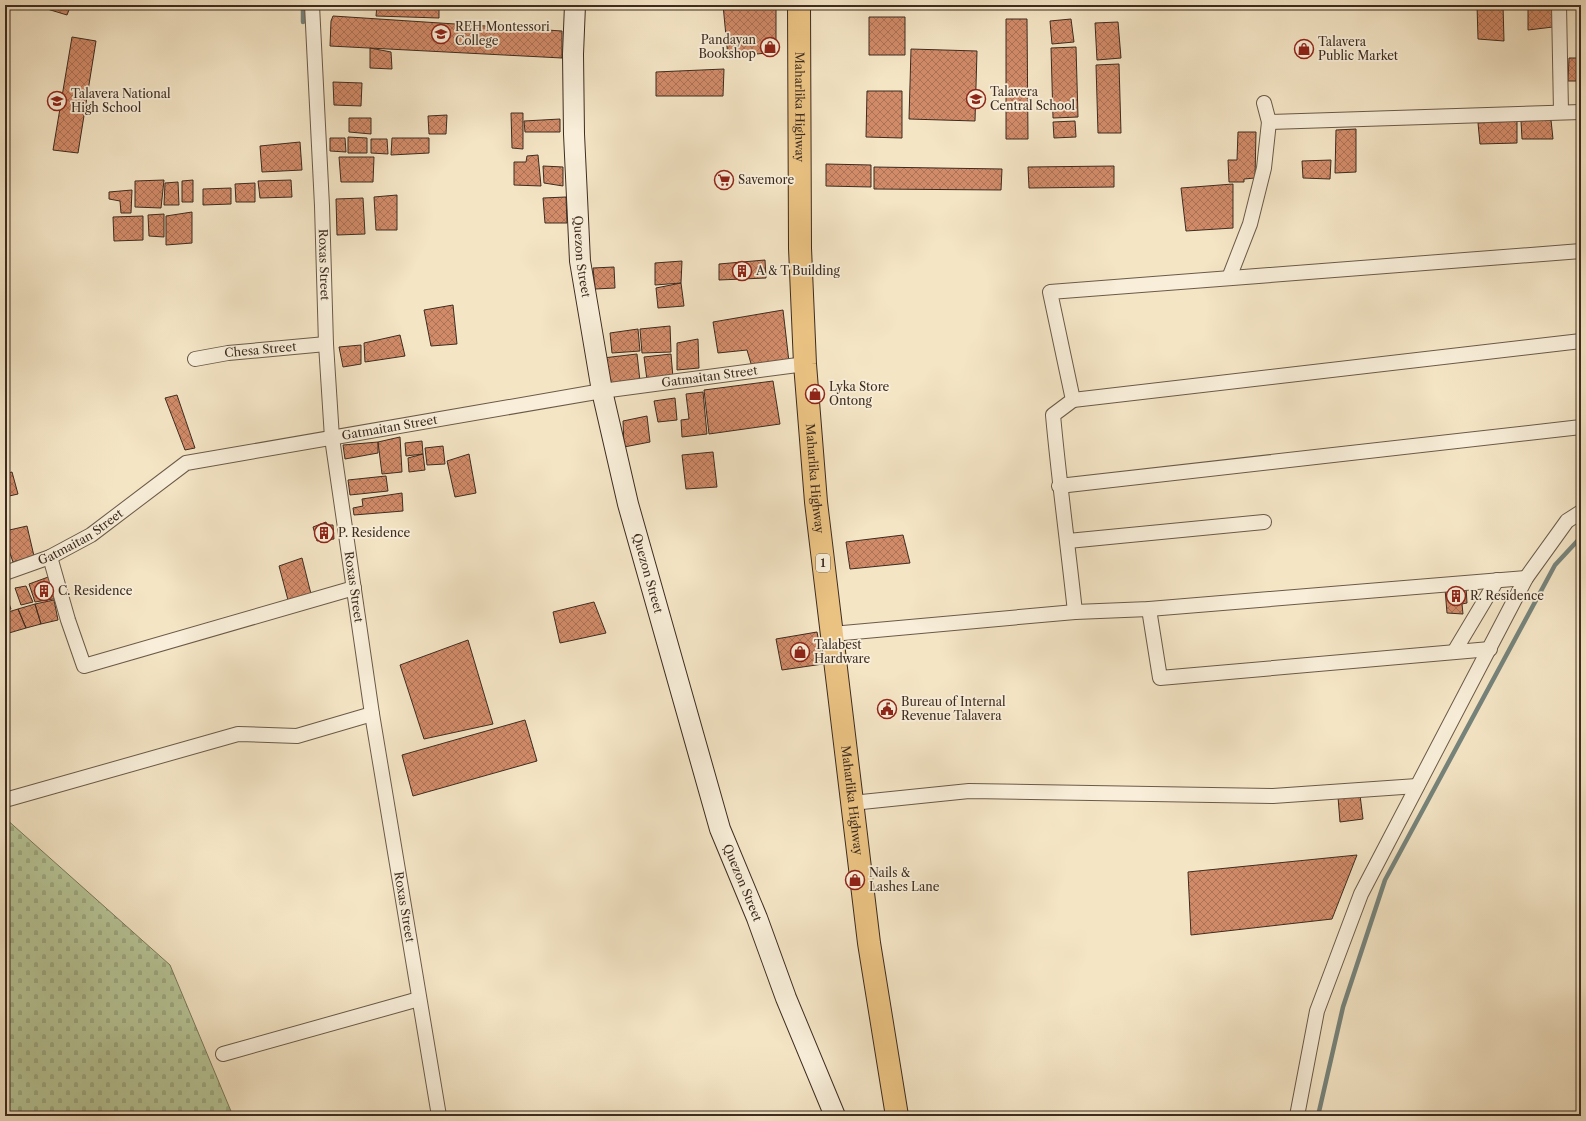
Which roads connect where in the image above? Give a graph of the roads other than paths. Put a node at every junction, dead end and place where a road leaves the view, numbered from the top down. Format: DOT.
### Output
graph roads {
  1 [pos="312,5"];
  2 [pos="575,5"];
  3 [pos="799,5"];
  4 [pos="1559,5"];
  5 [pos="1264,104"];
  6 [pos="1562,112"];
  7 [pos="1581,112"];
  8 [pos="1269,122"];
  9 [pos="1581,251"];
  10 [pos="1230,278"];
  11 [pos="1581,341"];
  12 [pos="326,344"];
  13 [pos="195,359"];
  14 [pos="805,364"];
  15 [pos="602,391"];
  16 [pos="1074,400"];
  17 [pos="1581,427"];
  18 [pos="332,438"];
  19 [pos="1059,486"];
  20 [pos="1581,512"];
  21 [pos="1264,522"];
  22 [pos="1068,540"];
  23 [pos="50,557"];
  24 [pos="5,573"];
  25 [pos="1526,578"];
  26 [pos="1497,580"];
  27 [pos="354,588"];
  28 [pos="1149,609"];
  29 [pos="1075,612"];
  30 [pos="832,634"];
  31 [pos="1490,649"];
  32 [pos="1454,652"];
  33 [pos="372,714"];
  34 [pos="1417,786"];
  35 [pos="5,800"];
  36 [pos="852,803"];
  37 [pos="419,999"];
  38 [pos="223,1054"];
  39 [pos="438,1116"];
  40 [pos="835,1116"];
  41 [pos="897,1116"];
  42 [pos="1297,1116"];
  1 -- 12 [label="street, Roxas Street"];
  2 -- 15 [label="street, Quezon Street"];
  3 -- 14 [label="main road, Maharlika Highway / 1"];
  4 -- 6 [label="street"];
  5 -- 8 [label="street"];
  6 -- 7 [label="street"];
  6 -- 8 [label="street"];
  8 -- 10 [label="street"];
  9 -- 10 [label="street"];
  10 -- 16 [label="street"];
  11 -- 16 [label="street"];
  12 -- 13 [label="street, Chesa Street"];
  12 -- 18 [label="street, Roxas Street"];
  14 -- 15 [label="street, Gatmaitan Street"];
  14 -- 30 [label="main road, Maharlika Highway / 1"];
  15 -- 18 [label="street, Gatmaitan Street"];
  15 -- 40 [label="street, Quezon Street"];
  16 -- 19 [label="street"];
  17 -- 19 [label="street"];
  18 -- 23 [label="street, Gatmaitan Street"];
  18 -- 27 [label="street, Roxas Street"];
  19 -- 22 [label="street"];
  20 -- 25 [label="street"];
  21 -- 22 [label="street"];
  22 -- 29 [label="street"];
  23 -- 24 [label="street, Gatmaitan Street"];
  23 -- 27 [label="street"];
  25 -- 26 [label="street"];
  25 -- 31 [label="street"];
  26 -- 28 [label="street"];
  26 -- 32 [label="street"];
  27 -- 33 [label="street, Roxas Street"];
  28 -- 29 [label="street"];
  28 -- 32 [label="street"];
  29 -- 30 [label="street"];
  30 -- 36 [label="main road, Maharlika Highway / 1"];
  31 -- 32 [label="street"];
  31 -- 34 [label="street"];
  33 -- 35 [label="street"];
  33 -- 37 [label="street, Roxas Street"];
  34 -- 36 [label="street"];
  34 -- 42 [label="street"];
  36 -- 41 [label="main road, Maharlika Highway / 1"];
  37 -- 38 [label="street"];
  37 -- 39 [label="street, Roxas Street"];
}
